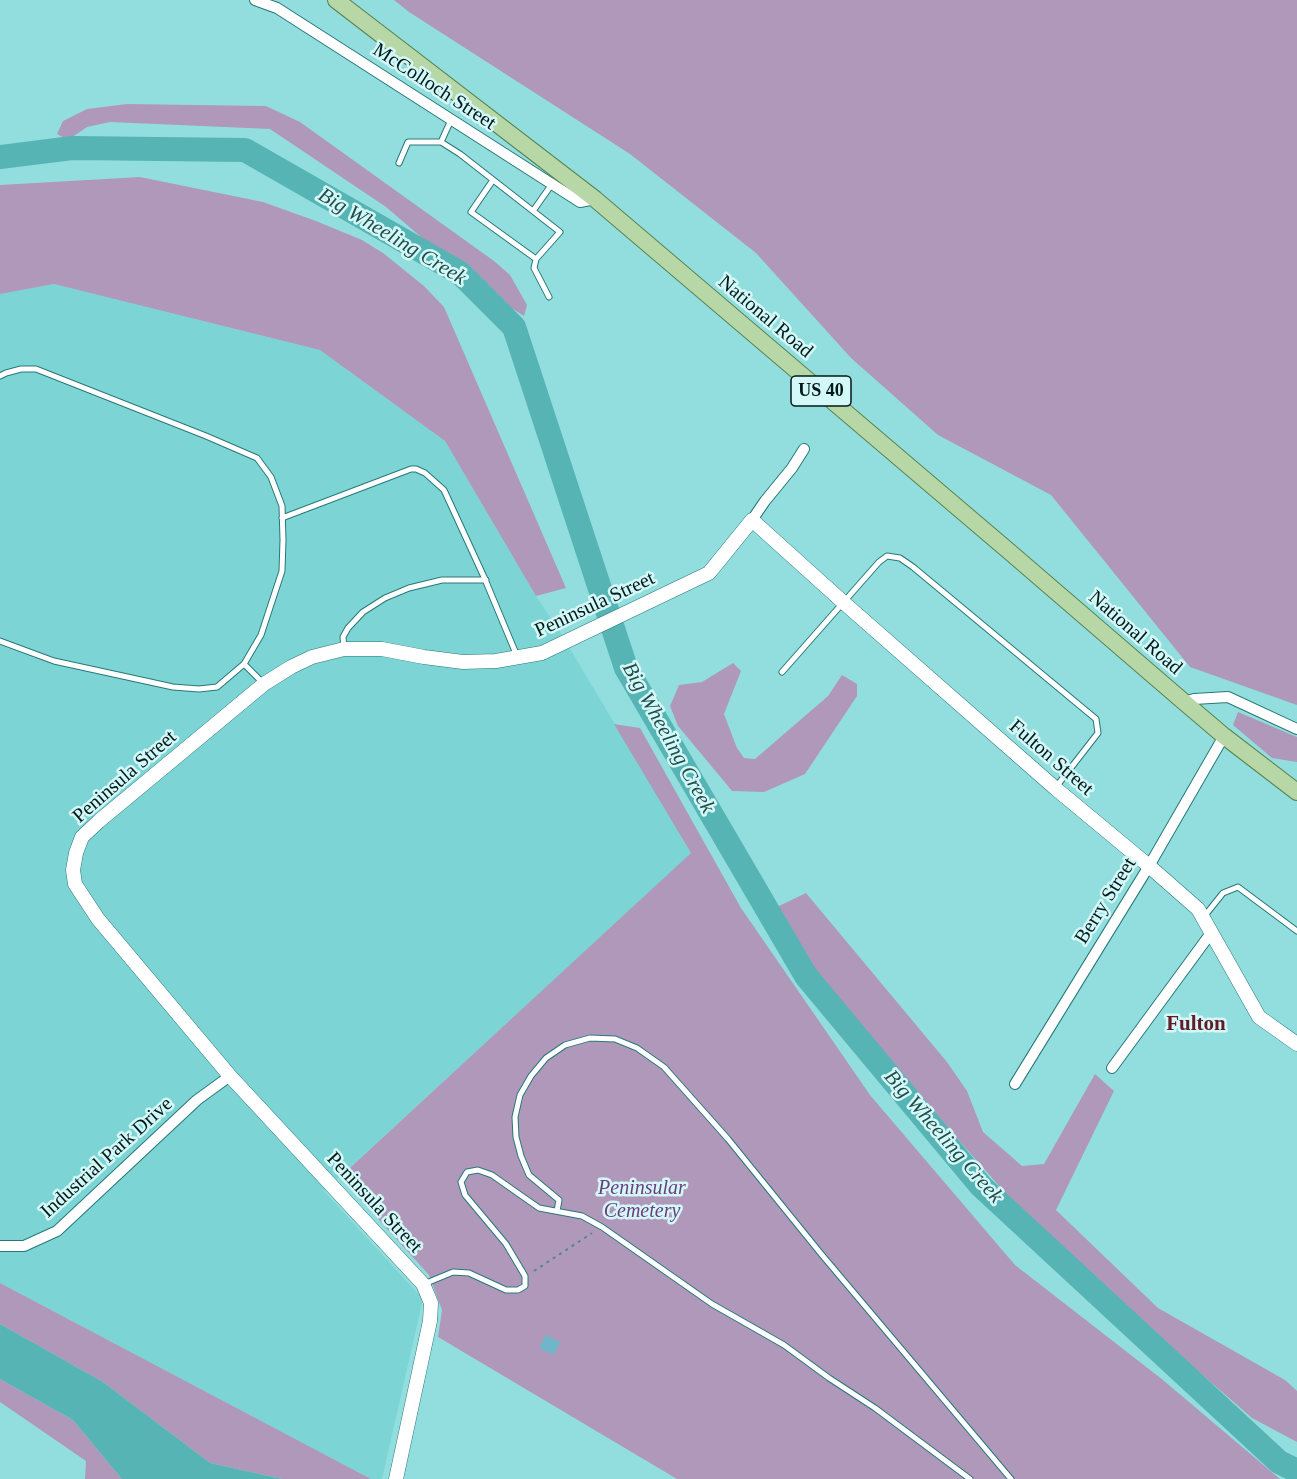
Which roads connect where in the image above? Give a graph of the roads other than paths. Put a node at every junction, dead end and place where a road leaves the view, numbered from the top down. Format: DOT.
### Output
graph roads {
  1 [pos="255,0"];
  2 [pos="336,0"];
  3 [pos="451,120"];
  4 [pos="441,141"];
  5 [pos="399,163"];
  6 [pos="493,180"];
  7 [pos="552,184"];
  8 [pos="595,200"];
  9 [pos="533,211"];
  10 [pos="536,259"];
  11 [pos="549,297"];
  12 [pos="0,376"];
  13 [pos="804,449"];
  14 [pos="282,518"];
  15 [pos="752,520"];
  16 [pos="486,580"];
  17 [pos="843,602"];
  18 [pos="0,641"];
  19 [pos="344,650"];
  20 [pos="518,657"];
  21 [pos="244,663"];
  22 [pos="782,672"];
  23 [pos="264,684"];
  24 [pos="1184,702"];
  25 [pos="1297,729"];
  26 [pos="1224,735"];
  27 [pos="1055,788"];
  28 [pos="1297,792"];
  29 [pos="1149,866"];
  30 [pos="1203,918"];
  31 [pos="1297,930"];
  32 [pos="1212,933"];
  33 [pos="1297,1044"];
  34 [pos="1112,1068"];
  35 [pos="230,1076"];
  36 [pos="1015,1084"];
  37 [pos="557,1211"];
  38 [pos="0,1246"];
  39 [pos="423,1284"];
  40 [pos="396,1479"];
  41 [pos="970,1479"];
  42 [pos="1011,1479"];
  1 -- 3 [label="street, McColloch Street"];
  2 -- 8 [label="main road, National Road / US 40"];
  3 -- 4 [label="lane"];
  3 -- 7 [label="street, McColloch Street"];
  4 -- 5 [label="lane"];
  4 -- 6 [label="lane"];
  6 -- 9 [label="lane"];
  6 -- 10 [label="lane"];
  7 -- 8 [label="street, McColloch Street"];
  7 -- 9 [label="lane"];
  8 -- 24 [label="main road, National Road / US 40"];
  9 -- 10 [label="lane"];
  10 -- 11 [label="lane"];
  12 -- 14 [label="lane"];
  13 -- 15 [label="street"];
  14 -- 16 [label="lane"];
  14 -- 21 [label="lane"];
  15 -- 17 [label="street, Fulton Street"];
  15 -- 20 [label="street, Peninsula Street"];
  16 -- 19 [label="lane"];
  16 -- 20 [label="lane"];
  17 -- 22 [label="lane"];
  17 -- 27 [label="street, Fulton Street"];
  17 -- 27 [label="lane"];
  18 -- 21 [label="lane"];
  19 -- 20 [label="street, Peninsula Street"];
  19 -- 23 [label="street, Peninsula Street"];
  21 -- 23 [label="lane"];
  23 -- 35 [label="street, Peninsula Street"];
  24 -- 25 [label="street"];
  24 -- 26 [label="main road, National Road / US 40"];
  26 -- 28 [label="main road, National Road / US 40"];
  26 -- 29 [label="street, Berry Street"];
  27 -- 29 [label="street, Fulton Street"];
  29 -- 30 [label="street, Fulton Street"];
  29 -- 36 [label="street, Berry Street"];
  30 -- 31 [label="lane"];
  30 -- 32 [label="street, Fulton Street"];
  32 -- 33 [label="street, Fulton Street"];
  32 -- 34 [label="street"];
  35 -- 38 [label="street, Industrial Park Drive"];
  35 -- 39 [label="street, Peninsula Street"];
  37 -- 39 [label="lane"];
  37 -- 41 [label="lane"];
  37 -- 42 [label="lane"];
  39 -- 40 [label="street, Peninsula Street"];
}
